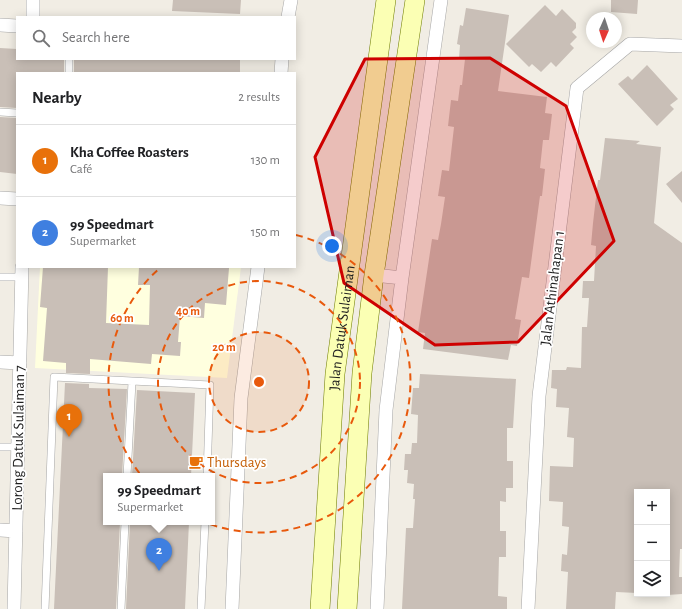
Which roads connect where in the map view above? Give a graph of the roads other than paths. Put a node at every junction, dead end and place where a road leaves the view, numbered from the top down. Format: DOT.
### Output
graph roads {
  1 [pos="33,0"];
  2 [pos="291,0"];
  3 [pos="386,0"];
  4 [pos="415,0"];
  5 [pos="441,0"];
  6 [pos="33,16"];
  7 [pos="288,16"];
  8 [pos="0,25"];
  9 [pos="16,26"];
  10 [pos="682,46"];
  11 [pos="70,60"];
  12 [pos="282,60"];
  13 [pos="69,72"];
  14 [pos="281,72"];
  15 [pos="0,112"];
  16 [pos="16,113"];
  17 [pos="0,198"];
  18 [pos="16,199"];
  19 [pos="258,268"];
  20 [pos="22,272"];
  21 [pos="374,275"];
  22 [pos="0,277"];
  23 [pos="402,278"];
  24 [pos="0,362"];
  25 [pos="20,363"];
  26 [pos="132,382"];
  27 [pos="0,446"];
  28 [pos="18,447"];
  29 [pos="127,473"];
  30 [pos="206,473"];
  31 [pos="125,525"];
  32 [pos="205,525"];
  33 [pos="0,530"];
  34 [pos="16,531"];
  35 [pos="14,609"];
  36 [pos="45,609"];
  37 [pos="121,609"];
  38 [pos="201,609"];
  39 [pos="232,609"];
  40 [pos="320,609"];
  41 [pos="348,609"];
  42 [pos="377,609"];
  43 [pos="528,609"];
  1 -- 6 [label="street"];
  2 -- 7 [label="street"];
  3 -- 40 [label="main road, Jalan Datuk Sulaiman"];
  4 -- 21 [label="main road, Jalan Datuk Sulaiman"];
  5 -- 23 [label="street"];
  8 -- 9 [label="street"];
  10 -- 43 [label="street, Jalan Athinahapan 1"];
  11 -- 13 [label="lane"];
  12 -- 14 [label="street"];
  15 -- 16 [label="lane"];
  17 -- 18 [label="street"];
  19 -- 39 [label="street"];
  20 -- 22 [label="lane"];
  20 -- 25 [label="street, Lorong Datuk Sulaiman 7"];
  21 -- 23 [label="street, Jalan Datuk Sulaiman"];
  21 -- 41 [label="main road, Jalan Datuk Sulaiman"];
  23 -- 42 [label="street"];
  24 -- 25 [label="street"];
  25 -- 28 [label="street, Lorong Datuk Sulaiman 7"];
  26 -- 29 [label="lane"];
  26 -- 30 [label="lane"];
  26 -- 36 [label="lane"];
  27 -- 28 [label="lane"];
  28 -- 34 [label="street, Lorong Datuk Sulaiman 7"];
  31 -- 37 [label="lane"];
  32 -- 38 [label="lane"];
  33 -- 34 [label="street"];
  34 -- 35 [label="street, Lorong Datuk Sulaiman 7"];
}
